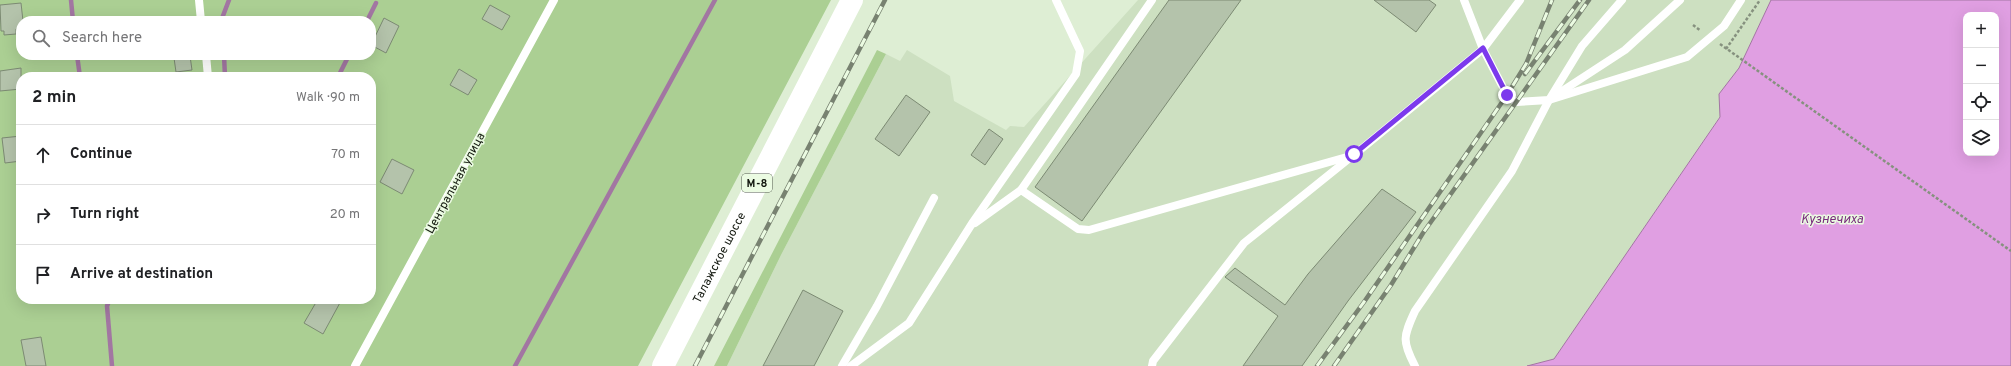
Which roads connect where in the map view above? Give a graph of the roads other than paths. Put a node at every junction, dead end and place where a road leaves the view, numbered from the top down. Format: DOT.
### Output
graph roads {
  1 [pos="199,0"];
  2 [pos="554,0"];
  3 [pos="852,0"];
  4 [pos="1056,0"];
  5 [pos="1152,0"];
  6 [pos="1464,0"];
  7 [pos="1520,0"];
  8 [pos="1622,0"];
  9 [pos="1680,0"];
  10 [pos="1741,0"];
  11 [pos="201,16"];
  12 [pos="1483,48"];
  13 [pos="206,60"];
  14 [pos="208,72"];
  15 [pos="1548,100"];
  16 [pos="1354,154"];
  17 [pos="1021,190"];
  18 [pos="934,198"];
  19 [pos="971,226"];
  20 [pos="355,366"];
  21 [pos="663,366"];
  22 [pos="842,366"];
  23 [pos="851,366"];
  24 [pos="1152,366"];
  25 [pos="1415,366"];
  1 -- 11 [label="lane"];
  2 -- 20 [label="lane, Центральная улица"];
  3 -- 21 [label="main road, Талажское шоссе / М-8"];
  4 -- 19 [label="lane"];
  5 -- 17 [label="lane"];
  6 -- 12 [label="lane"];
  7 -- 12 [label="lane"];
  8 -- 15 [label="lane"];
  9 -- 15 [label="lane"];
  10 -- 15 [label="lane"];
  12 -- 15 [label="lane"];
  12 -- 16 [label="lane"];
  13 -- 14 [label="lane"];
  15 -- 25 [label="lane"];
  16 -- 17 [label="lane"];
  16 -- 24 [label="lane"];
  17 -- 19 [label="lane"];
  18 -- 22 [label="lane"];
  19 -- 23 [label="lane"];
}
